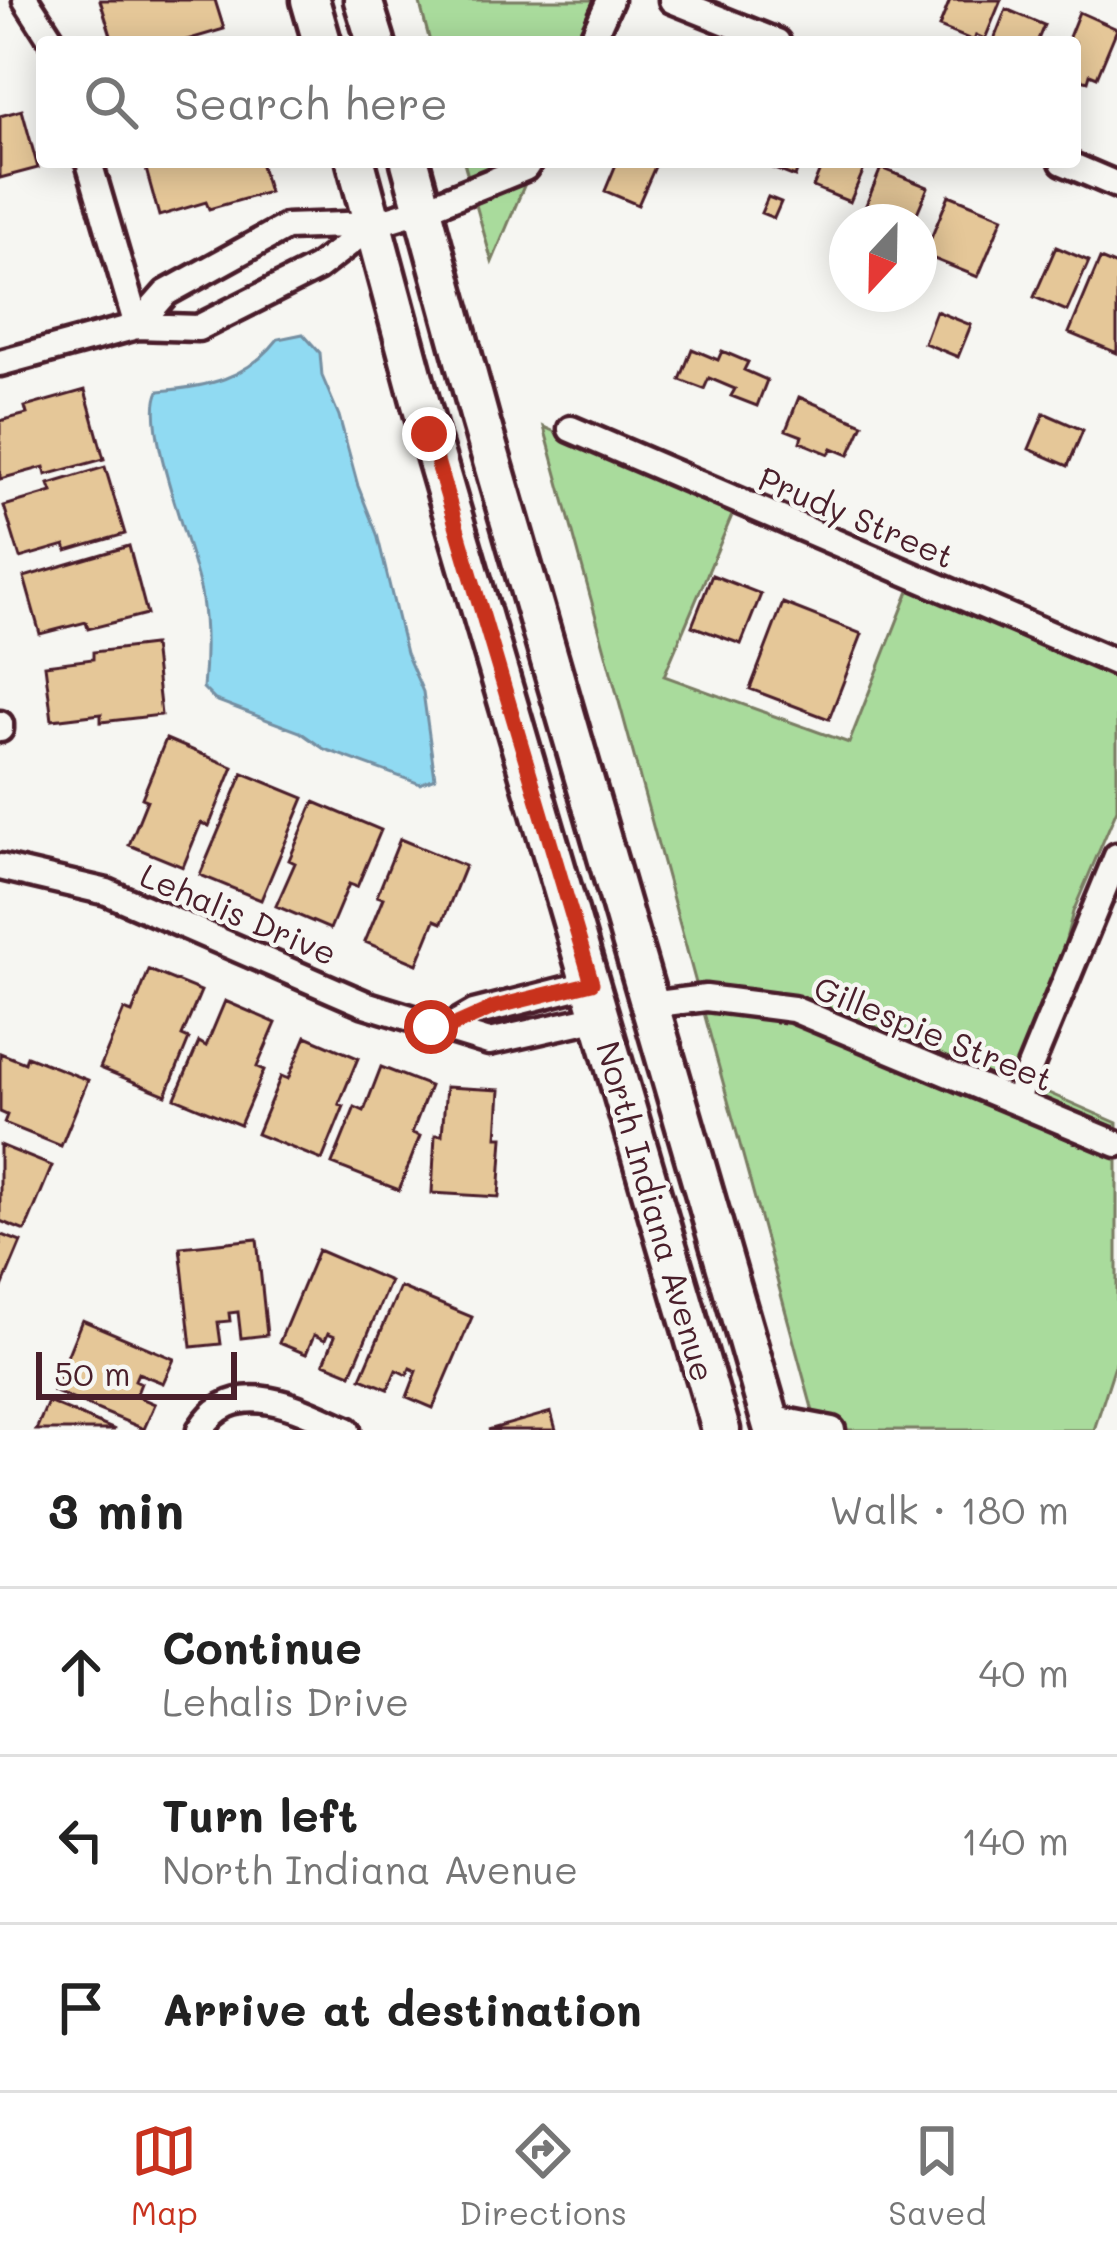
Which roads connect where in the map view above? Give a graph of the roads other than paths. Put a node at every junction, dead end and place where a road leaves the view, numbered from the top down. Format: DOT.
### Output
graph roads {
  1 [pos="26,0"];
  2 [pos="310,0"];
  3 [pos="364,0"];
  4 [pos="610,0"];
  5 [pos="672,0"];
  6 [pos="49,36"];
  7 [pos="320,36"];
  8 [pos="374,36"];
  9 [pos="594,36"];
  10 [pos="762,36"];
  11 [pos="91,168"];
  12 [pos="358,168"];
  13 [pos="412,168"];
  14 [pos="525,168"];
  15 [pos="1077,168"];
  16 [pos="1117,185"];
  17 [pos="424,209"];
  18 [pos="374,224"];
  19 [pos="227,260"];
  20 [pos="249,299"];
  21 [pos="137,326"];
  22 [pos="0,363"];
  23 [pos="571,429"];
  24 [pos="1117,664"];
  25 [pos="1117,856"];
  26 [pos="0,867"];
  27 [pos="596,1000"];
  28 [pos="649,1005"];
  29 [pos="448,1028"];
  30 [pos="1016,1101"];
  31 [pos="1117,1144"];
  32 [pos="771,1424"];
  33 [pos="200,1430"];
  34 [pos="347,1430"];
  35 [pos="721,1430"];
  36 [pos="832,1430"];
  1 -- 6 [label="street"];
  2 -- 7 [label="main road"];
  3 -- 8 [label="main road"];
  4 -- 9 [label="street"];
  5 -- 10 [label="street"];
  11 -- 21 [label="street"];
  12 -- 18 [label="main road, North Indiana Avenue"];
  13 -- 17 [label="main road, North Indiana Avenue"];
  14 -- 17 [label="street"];
  15 -- 16 [label="street"];
  17 -- 18 [label="street"];
  17 -- 28 [label="main road, North Indiana Avenue"];
  18 -- 19 [label="street"];
  18 -- 20 [label="street"];
  18 -- 27 [label="main road, North Indiana Avenue"];
  19 -- 20 [label="street"];
  19 -- 21 [label="street"];
  20 -- 21 [label="street"];
  21 -- 22 [label="street"];
  23 -- 24 [label="street, Prudy Street"];
  25 -- 30 [label="street"];
  26 -- 29 [label="street, Lehalis Drive"];
  27 -- 29 [label="street"];
  27 -- 29 [label="street, Lehalis Drive"];
  27 -- 35 [label="main road, North Indiana Avenue"];
  28 -- 30 [label="street, Gillespie Street"];
  28 -- 32 [label="main road, North Indiana Avenue"];
  30 -- 31 [label="street, Gillespie Street"];
  32 -- 36 [label="street"];
  33 -- 34 [label="street"];
}
